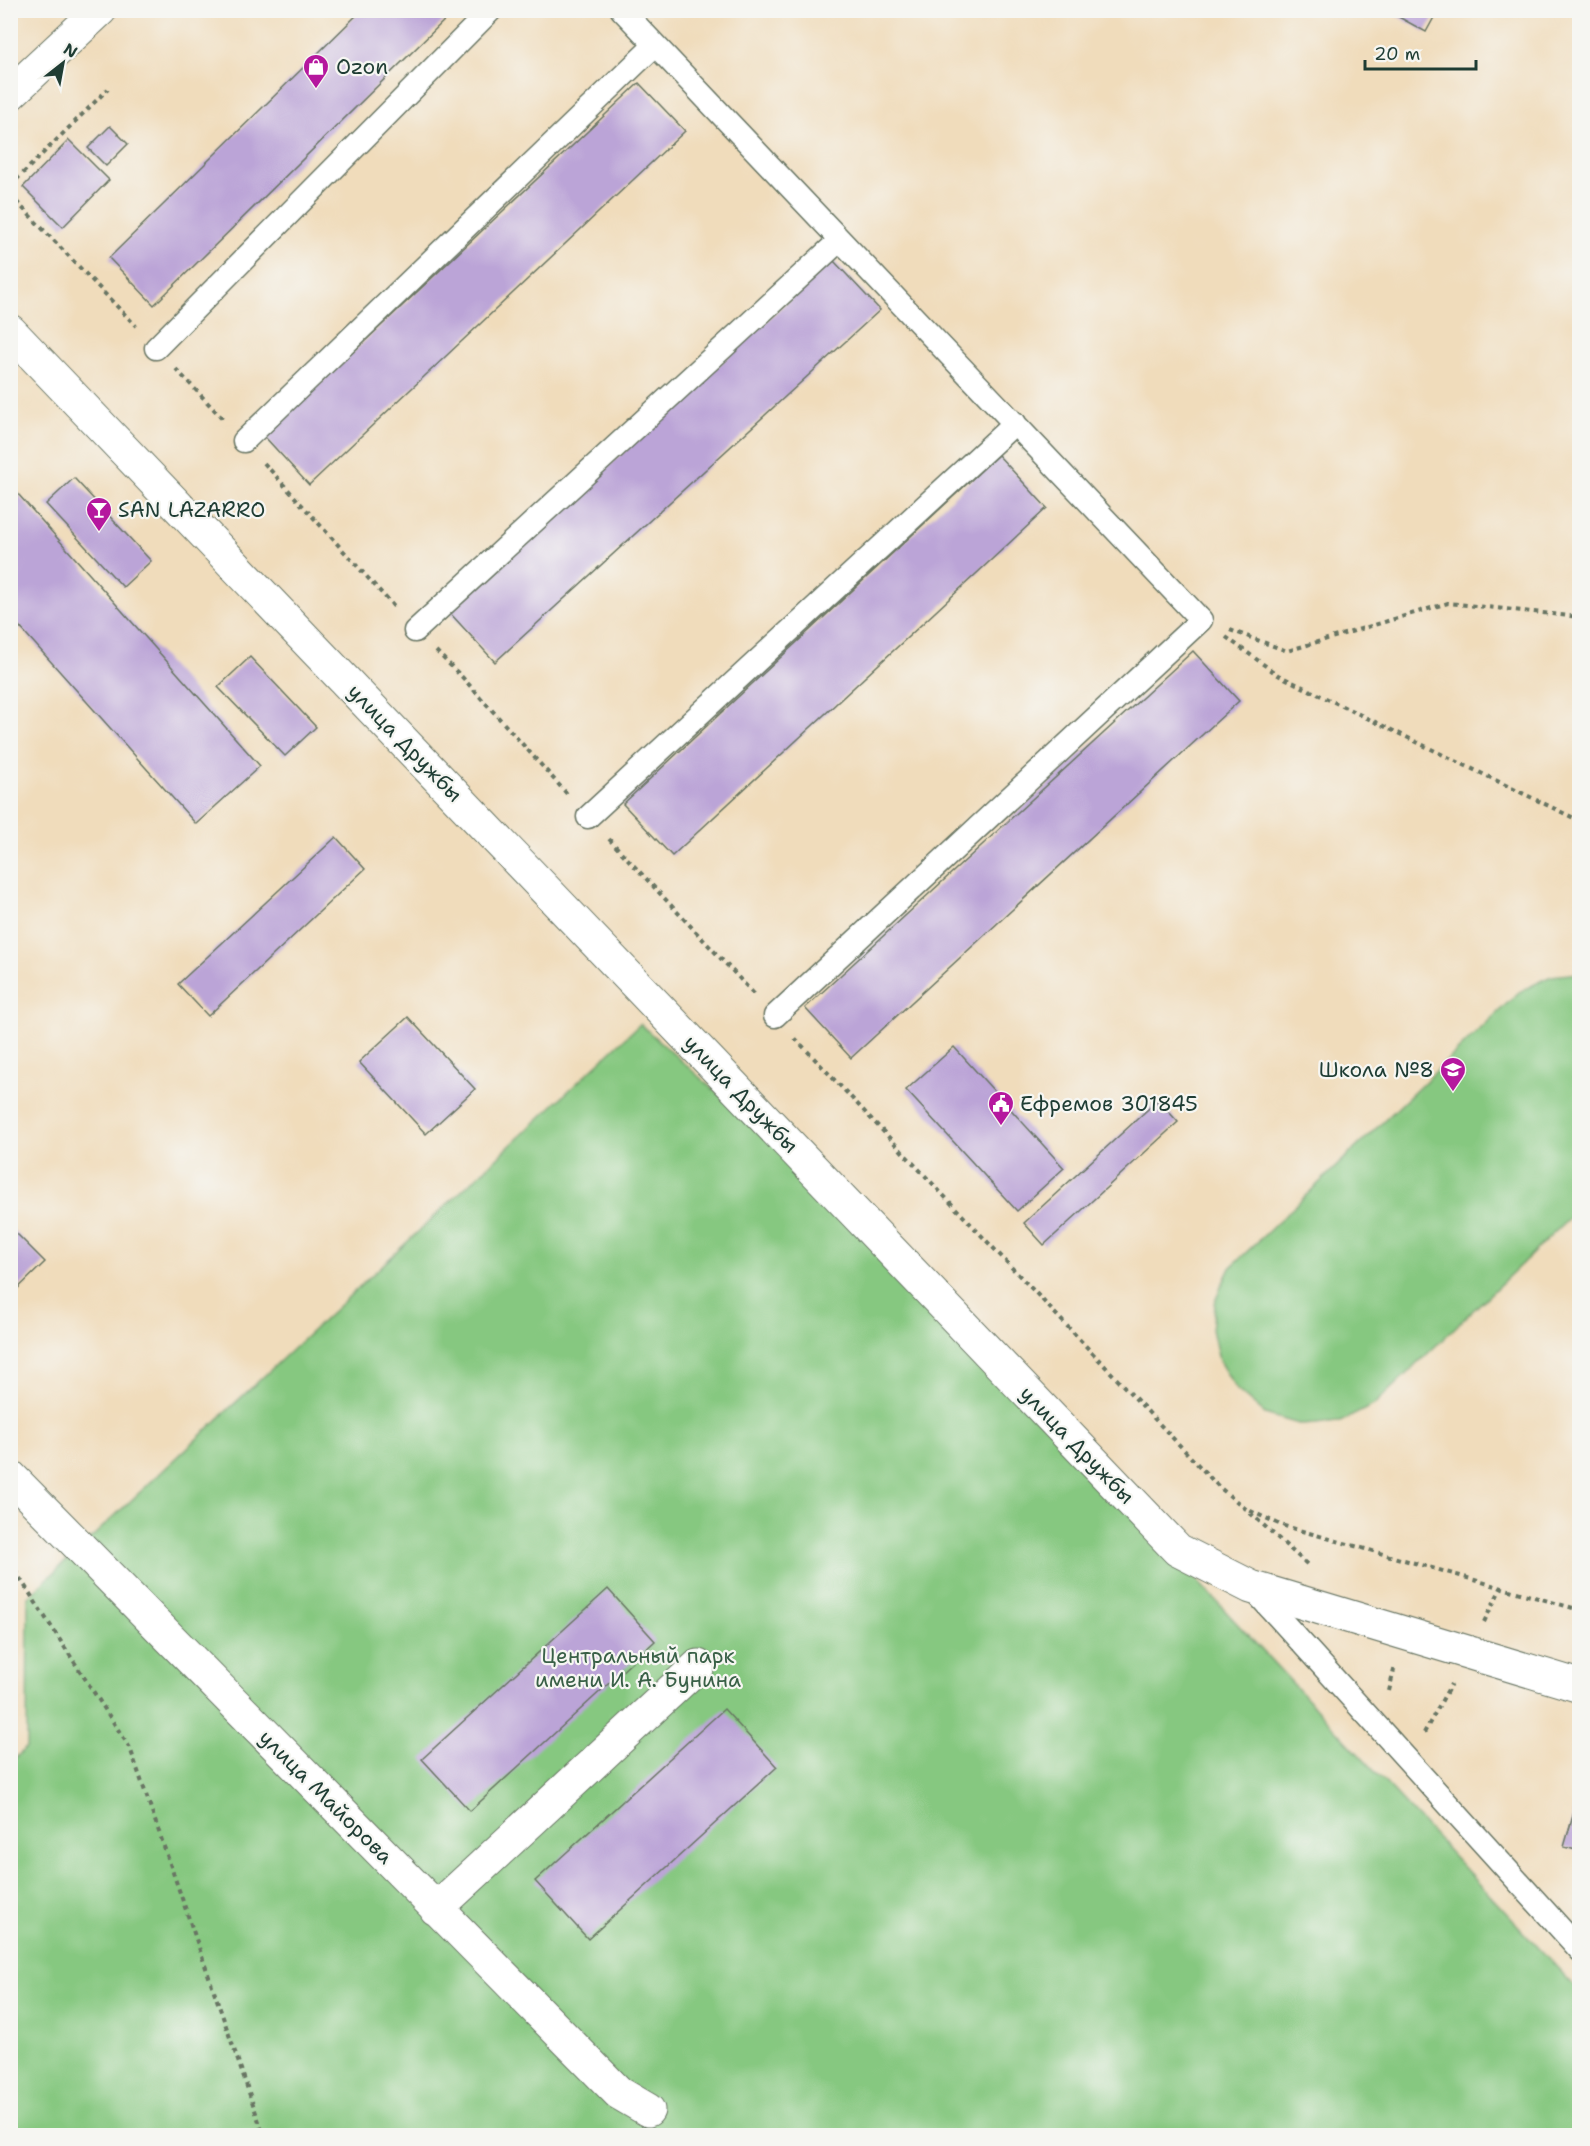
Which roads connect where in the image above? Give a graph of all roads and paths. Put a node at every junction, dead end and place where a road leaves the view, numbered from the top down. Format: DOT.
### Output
graph roads {
  1 [pos="100,10"];
  2 [pos="491,10"];
  3 [pos="622,10"];
  4 [pos="655,45"];
  5 [pos="108,89"];
  6 [pos="10,94"];
  7 [pos="10,186"];
  8 [pos="10,195"];
  9 [pos="840,240"];
  10 [pos="10,331"];
  11 [pos="156,348"];
  12 [pos="1015,423"];
  13 [pos="244,441"];
  14 [pos="1580,616"];
  15 [pos="1201,620"];
  16 [pos="416,631"];
  17 [pos="588,817"];
  18 [pos="1580,821"];
  19 [pos="775,1016"];
  20 [pos="10,1476"];
  21 [pos="10,1563"];
  22 [pos="1251,1587"];
  23 [pos="1580,1610"];
  24 [pos="698,1666"];
  25 [pos="1580,1686"];
  26 [pos="436,1909"];
  27 [pos="1580,1950"];
  28 [pos="648,2110"];
  29 [pos="264,2136"];
  1 -- 6 [label="street"];
  2 -- 11 [label="lane"];
  3 -- 4 [label="lane"];
  4 -- 9 [label="lane"];
  4 -- 13 [label="lane"];
  5 -- 7 [label="path"];
  8 -- 11 [label="path"];
  9 -- 12 [label="lane"];
  9 -- 16 [label="lane"];
  10 -- 22 [label="street, улица Дружбы"];
  11 -- 13 [label="path"];
  12 -- 15 [label="lane"];
  12 -- 17 [label="lane"];
  13 -- 16 [label="path"];
  14 -- 15 [label="path"];
  15 -- 18 [label="path"];
  15 -- 19 [label="lane"];
  16 -- 17 [label="path"];
  17 -- 19 [label="path"];
  19 -- 23 [label="path"];
  20 -- 26 [label="street, улица Майорова"];
  21 -- 29 [label="path"];
  22 -- 25 [label="street, улица Дружбы"];
  22 -- 27 [label="lane"];
  24 -- 26 [label="street"];
  26 -- 28 [label="street, улица Майорова"];
}
